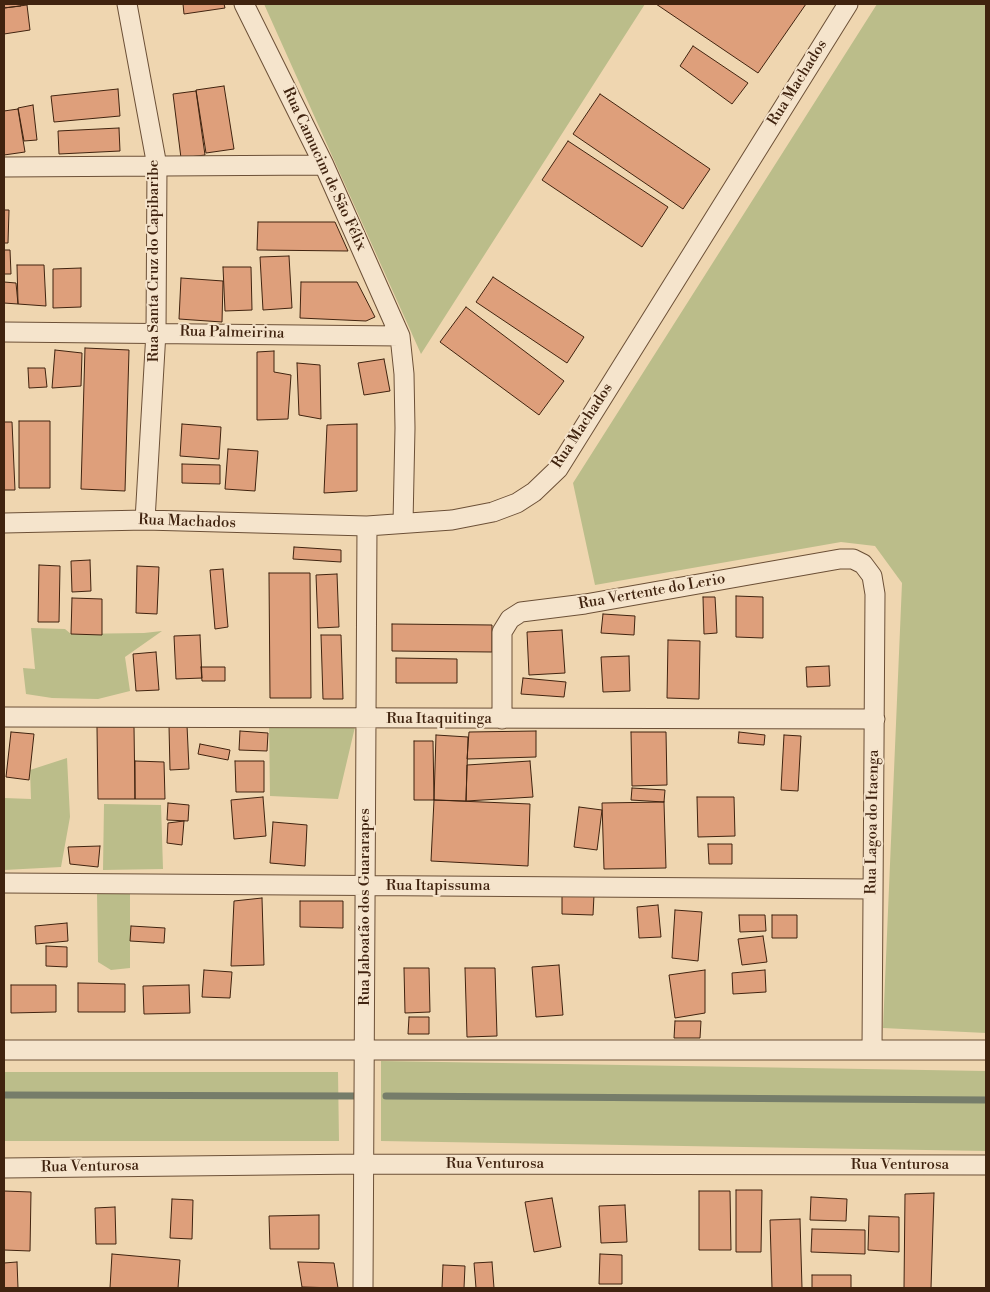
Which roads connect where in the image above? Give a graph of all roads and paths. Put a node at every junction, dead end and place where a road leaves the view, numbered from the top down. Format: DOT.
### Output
graph roads {
  1 [pos="127,4"];
  2 [pos="244,4"];
  3 [pos="848,4"];
  4 [pos="324,164"];
  5 [pos="157,166"];
  6 [pos="4,167"];
  7 [pos="4,332"];
  8 [pos="156,332"];
  9 [pos="400,336"];
  10 [pos="145,520"];
  11 [pos="4,522"];
  12 [pos="403,523"];
  13 [pos="367,526"];
  14 [pos="876,594"];
  15 [pos="4,717"];
  16 [pos="366,718"];
  17 [pos="502,719"];
  18 [pos="875,719"];
  19 [pos="4,883"];
  20 [pos="365,885"];
  21 [pos="872,889"];
  22 [pos="872,1049"];
  23 [pos="4,1050"];
  24 [pos="364,1050"];
  25 [pos="986,1050"];
  26 [pos="364,1164"];
  27 [pos="986,1165"];
  28 [pos="4,1168"];
  29 [pos="364,1288"];
  1 -- 5 [label="street, Rua Santa Cruz do Capibaribe"];
  2 -- 4 [label="street, Rua Camucim de São Félix"];
  3 -- 12 [label="street, Rua Machados"];
  4 -- 5 [label="street"];
  4 -- 9 [label="street, Rua Camucim de São Félix"];
  5 -- 6 [label="street"];
  5 -- 8 [label="street, Rua Santa Cruz do Capibaribe"];
  7 -- 8 [label="street, Rua Palmeirina"];
  8 -- 9 [label="street, Rua Palmeirina"];
  8 -- 10 [label="street, Rua Santa Cruz do Capibaribe"];
  9 -- 12 [label="street, Rua Camucim de São Félix"];
  10 -- 11 [label="street, Rua Machados"];
  10 -- 13 [label="street, Rua Machados"];
  12 -- 13 [label="street, Rua Machados"];
  13 -- 16 [label="street, Rua Jaboatão dos Guararapes"];
  14 -- 17 [label="street, Rua Vertente do Lerio"];
  14 -- 18 [label="street, Rua Lagoa do Itaenga"];
  15 -- 16 [label="street, Rua Itaquitinga"];
  16 -- 17 [label="street, Rua Itaquitinga"];
  16 -- 20 [label="street, Rua Jaboatão dos Guararapes"];
  17 -- 18 [label="street, Rua Itaquitinga"];
  18 -- 21 [label="street, Rua Lagoa do Itaenga"];
  19 -- 20 [label="street, Rua Itapissuma"];
  20 -- 21 [label="street, Rua Itapissuma"];
  20 -- 24 [label="street, Rua Jaboatão dos Guararapes"];
  21 -- 22 [label="street, Rua Lagoa do Itaenga"];
  22 -- 24 [label="street"];
  22 -- 25 [label="street"];
  23 -- 24 [label="street"];
  24 -- 26 [label="street, Rua Jaboatão dos Guararapes"];
  26 -- 27 [label="street, Rua Venturosa"];
  26 -- 28 [label="street, Rua Venturosa"];
  26 -- 29 [label="street, Rua Jaboatão dos Guararapes"];
}
